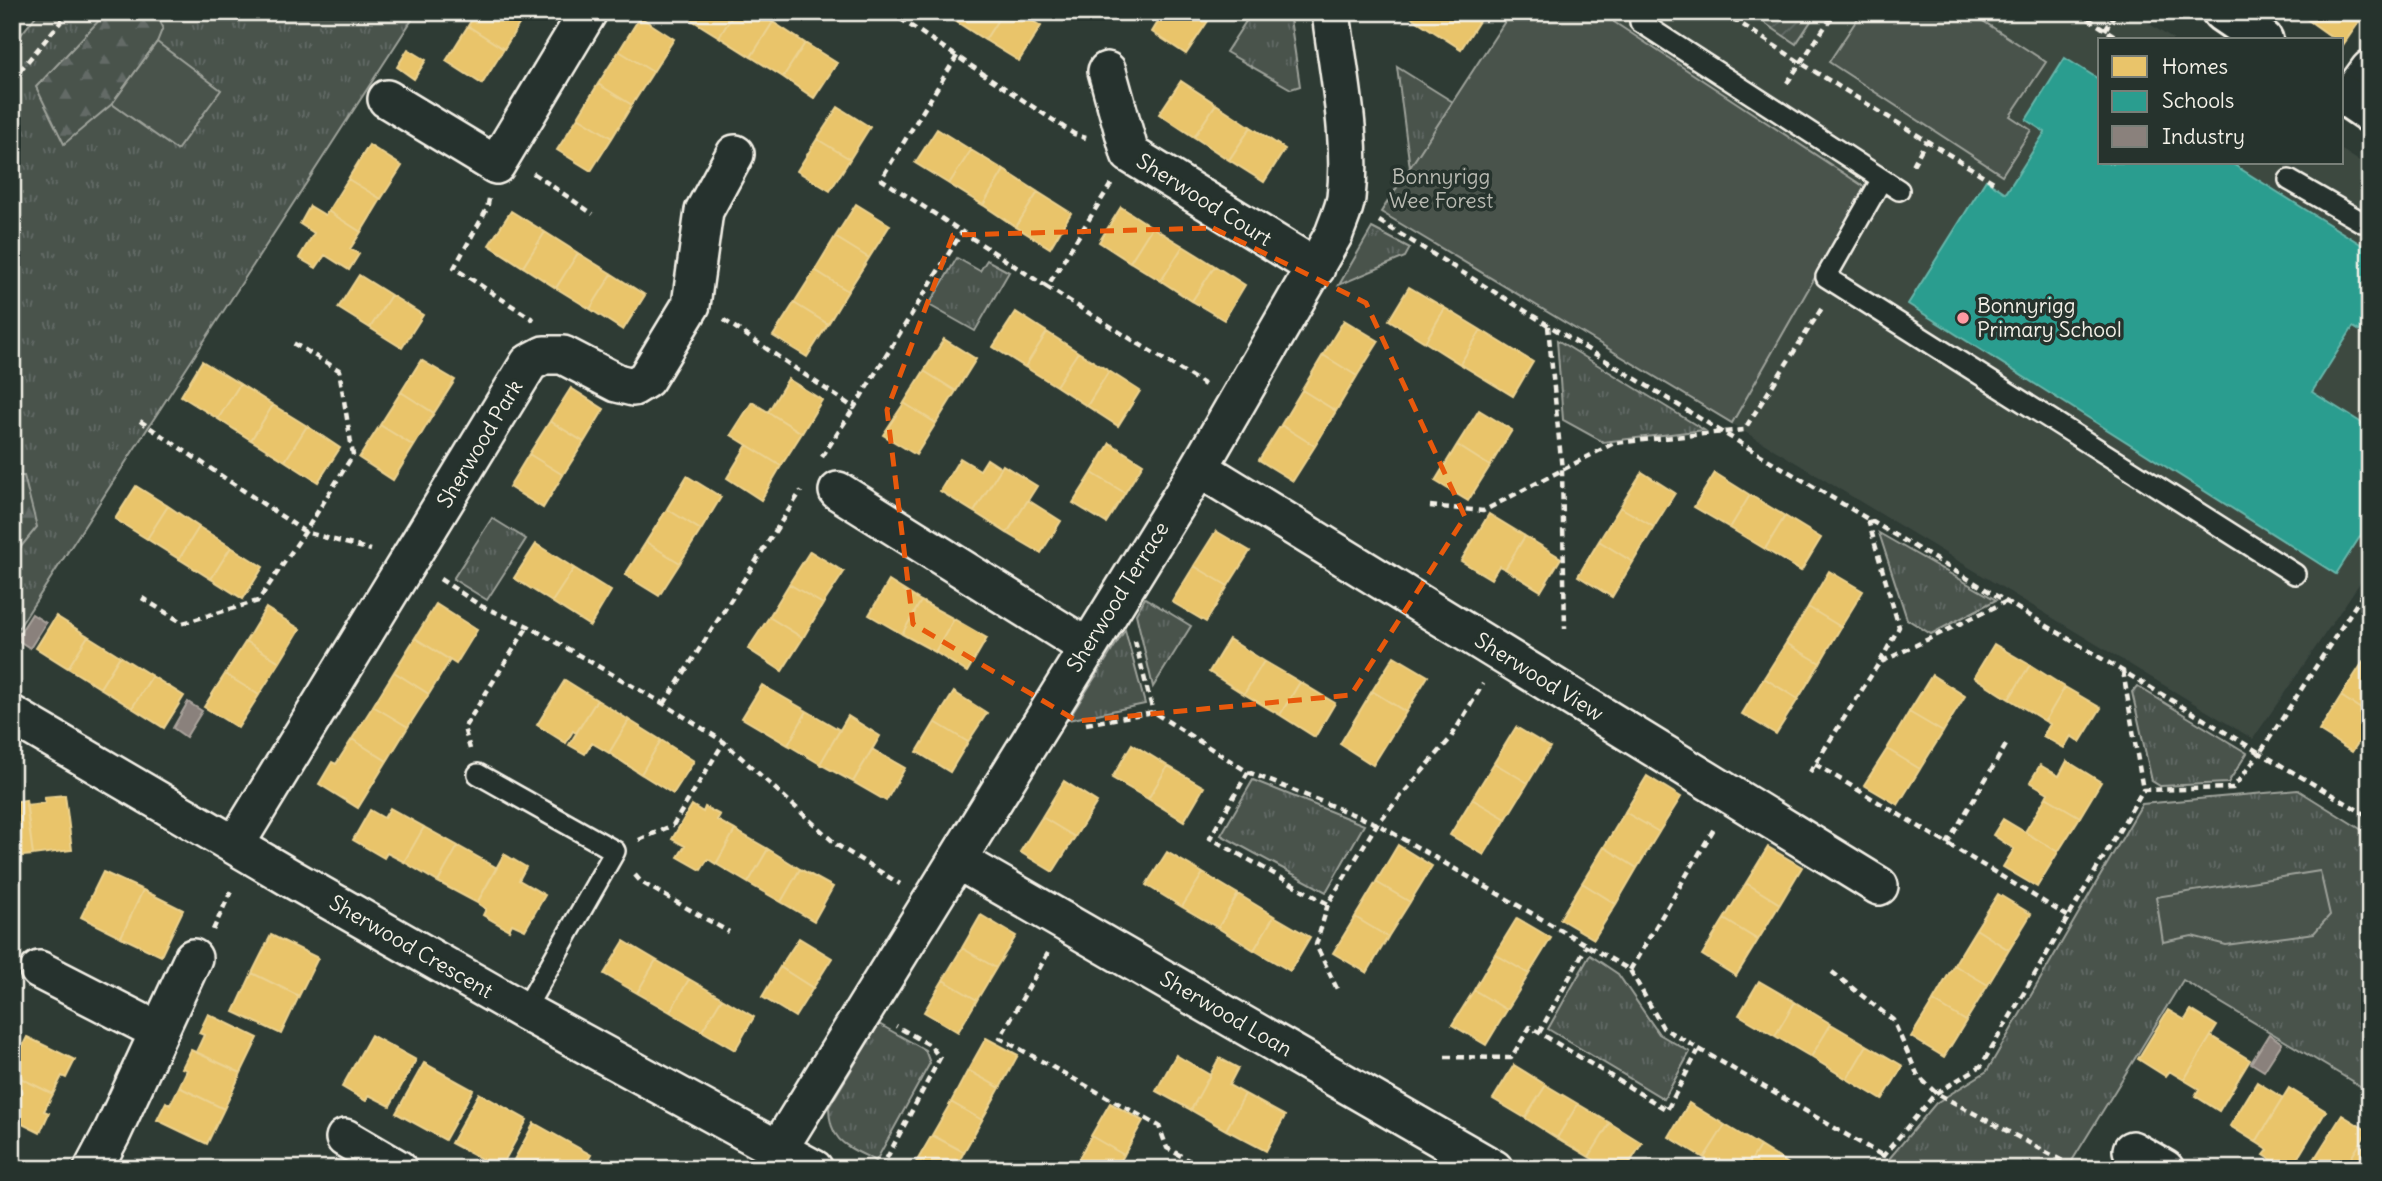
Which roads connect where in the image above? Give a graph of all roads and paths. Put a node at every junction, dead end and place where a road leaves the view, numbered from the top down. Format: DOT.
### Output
graph roads {
  1 [pos="69,12"];
  2 [pos="588,12"];
  3 [pos="890,12"];
  4 [pos="1331,12"];
  5 [pos="1640,12"];
  6 [pos="1723,12"];
  7 [pos="1835,12"];
  8 [pos="2078,12"];
  9 [pos="2116,12"];
  10 [pos="2222,12"];
  11 [pos="2105,30"];
  12 [pos="2118,38"];
  13 [pos="2260,38"];
  14 [pos="957,56"];
  15 [pos="1801,63"];
  16 [pos="1107,71"];
  17 [pos="12,80"];
  18 [pos="387,99"];
  19 [pos="1771,107"];
  20 [pos="735,154"];
  21 [pos="1130,154"];
  22 [pos="496,165"];
  23 [pos="1882,178"];
  24 [pos="2289,180"];
  25 [pos="1995,183"];
  26 [pos="1899,190"];
  27 [pos="1346,200"];
  28 [pos="593,214"];
  29 [pos="2367,219"];
  30 [pos="962,232"];
  31 [pos="1316,268"];
  32 [pos="1047,287"];
  33 [pos="691,305"];
  34 [pos="1548,325"];
  35 [pos="293,343"];
  36 [pos="563,355"];
  37 [pos="1236,405"];
  38 [pos="854,408"];
  39 [pos="139,421"];
  40 [pos="1744,430"];
  41 [pos="1722,432"];
  42 [pos="1199,468"];
  43 [pos="1562,470"];
  44 [pos="820,481"];
  45 [pos="1430,506"];
  46 [pos="1867,519"];
  47 [pos="305,532"];
  48 [pos="409,560"];
  49 [pos="2295,575"];
  50 [pos="2370,583"];
  51 [pos="1122,591"];
  52 [pos="142,598"];
  53 [pos="2006,601"];
  54 [pos="528,626"];
  55 [pos="1565,629"];
  56 [pos="1087,647"];
  57 [pos="1502,654"];
  58 [pos="1879,663"];
  59 [pos="2123,671"];
  60 [pos="664,704"];
  61 [pos="1153,712"];
  62 [pos="12,715"];
  63 [pos="1035,732"];
  64 [pos="724,742"];
  65 [pos="2006,745"];
  66 [pos="2260,753"];
  67 [pos="1815,764"];
  68 [pos="1248,772"];
  69 [pos="1810,772"];
  70 [pos="478,774"];
  71 [pos="2143,790"];
  72 [pos="1733,796"];
  73 [pos="2370,817"];
  74 [pos="1377,824"];
  75 [pos="1947,844"];
  76 [pos="235,845"];
  77 [pos="615,851"];
  78 [pos="957,860"];
  79 [pos="1879,886"];
  80 [pos="930,903"];
  81 [pos="1328,904"];
  82 [pos="2069,917"];
  83 [pos="1065,922"];
  84 [pos="729,932"];
  85 [pos="1587,945"];
  86 [pos="192,958"];
  87 [pos="39,970"];
  88 [pos="1630,970"];
  89 [pos="1832,972"];
  90 [pos="1339,993"];
  91 [pos="866,1008"];
  92 [pos="524,1011"];
  93 [pos="158,1031"];
  94 [pos="1539,1033"];
  95 [pos="1698,1051"];
  96 [pos="1445,1056"];
  97 [pos="1936,1093"];
  98 [pos="345,1138"];
  99 [pos="779,1148"];
  100 [pos="2132,1150"];
  101 [pos="1883,1156"];
  102 [pos="1189,1160"];
  103 [pos="93,1169"];
  104 [pos="398,1169"];
  105 [pos="814,1169"];
  106 [pos="881,1169"];
  107 [pos="1184,1169"];
  108 [pos="1204,1169"];
  109 [pos="1494,1169"];
  110 [pos="1878,1169"];
  111 [pos="2165,1169"];
  1 -- 17 [label="path"];
  2 -- 22 [label="street"];
  3 -- 14 [label="path"];
  4 -- 27 [label="street, Sherwood Terrace"];
  5 -- 19 [label="lane"];
  6 -- 15 [label="path"];
  7 -- 15 [label="path"];
  8 -- 11 [label="path"];
  9 -- 11 [label="path"];
  10 -- 13 [label="main road"];
  11 -- 12 [label="path"];
  14 -- 21 [label="path"];
  14 -- 30 [label="path"];
  15 -- 19 [label="path"];
  15 -- 25 [label="path"];
  16 -- 21 [label="street, Sherwood Court"];
  18 -- 22 [label="street"];
  19 -- 23 [label="lane"];
  20 -- 33 [label="street"];
  21 -- 31 [label="street, Sherwood Court"];
  21 -- 32 [label="path"];
  22 -- 28 [label="path"];
  22 -- 36 [label="path"];
  23 -- 26 [label="lane"];
  23 -- 49 [label="lane"];
  24 -- 29 [label="lane"];
  27 -- 31 [label="street, Sherwood Terrace"];
  27 -- 34 [label="path"];
  30 -- 32 [label="path"];
  30 -- 38 [label="path"];
  31 -- 37 [label="street, Sherwood Terrace"];
  32 -- 37 [label="path"];
  33 -- 36 [label="street"];
  33 -- 38 [label="path"];
  34 -- 41 [label="path"];
  34 -- 43 [label="path"];
  35 -- 47 [label="path"];
  36 -- 48 [label="street, Sherwood Park"];
  37 -- 42 [label="street, Sherwood Terrace"];
  38 -- 44 [label="path"];
  39 -- 47 [label="path"];
  40 -- 41 [label="path"];
  41 -- 43 [label="path"];
  41 -- 46 [label="path"];
  42 -- 51 [label="street, Sherwood Terrace"];
  42 -- 57 [label="street, Sherwood View"];
  43 -- 45 [label="path"];
  43 -- 55 [label="path"];
  44 -- 56 [label="street"];
  44 -- 60 [label="path"];
  46 -- 53 [label="path"];
  46 -- 58 [label="path"];
  47 -- 48 [label="path"];
  47 -- 52 [label="path"];
  48 -- 54 [label="path"];
  48 -- 76 [label="street, Sherwood Park"];
  50 -- 66 [label="path"];
  51 -- 56 [label="street, Sherwood Terrace"];
  51 -- 61 [label="path"];
  53 -- 58 [label="path"];
  53 -- 59 [label="path"];
  54 -- 60 [label="path"];
  54 -- 70 [label="path"];
  56 -- 63 [label="street, Sherwood Terrace"];
  57 -- 72 [label="street, Sherwood View"];
  57 -- 74 [label="path"];
  58 -- 67 [label="path"];
  59 -- 66 [label="path"];
  59 -- 71 [label="path"];
  60 -- 64 [label="path"];
  61 -- 63 [label="path"];
  61 -- 68 [label="path"];
  62 -- 76 [label="street, Sherwood Crescent"];
  63 -- 78 [label="street, Sherwood Terrace"];
  64 -- 77 [label="path"];
  64 -- 80 [label="path"];
  65 -- 75 [label="path"];
  66 -- 71 [label="path"];
  66 -- 73 [label="path"];
  67 -- 69 [label="path"];
  67 -- 75 [label="path"];
  68 -- 74 [label="path"];
  68 -- 81 [label="path"];
  70 -- 77 [label="lane"];
  71 -- 82 [label="path"];
  72 -- 79 [label="street, Sherwood View"];
  72 -- 88 [label="path"];
  74 -- 81 [label="path"];
  74 -- 85 [label="path"];
  75 -- 82 [label="path"];
  76 -- 92 [label="street, Sherwood Crescent"];
  77 -- 84 [label="path"];
  77 -- 92 [label="lane"];
  78 -- 80 [label="street, Sherwood Terrace"];
  78 -- 83 [label="street, Sherwood Loan"];
  80 -- 91 [label="street, Sherwood Terrace"];
  81 -- 90 [label="path"];
  82 -- 97 [label="path"];
  83 -- 102 [label="path"];
  83 -- 109 [label="street, Sherwood Loan"];
  85 -- 88 [label="path"];
  85 -- 94 [label="path"];
  86 -- 93 [label="street"];
  87 -- 93 [label="street"];
  88 -- 95 [label="path"];
  89 -- 97 [label="path"];
  91 -- 99 [label="street, Sherwood Terrace"];
  91 -- 106 [label="path"];
  92 -- 99 [label="street, Sherwood Crescent"];
  93 -- 103 [label="street"];
  94 -- 95 [label="path"];
  94 -- 96 [label="path"];
  95 -- 101 [label="path"];
  97 -- 100 [label="path"];
  97 -- 101 [label="path"];
  98 -- 104 [label="street"];
  99 -- 105 [label="street, Sherwood Crescent"];
  100 -- 111 [label="street"];
  101 -- 110 [label="path"];
  102 -- 107 [label="path"];
  102 -- 108 [label="path"];
}
